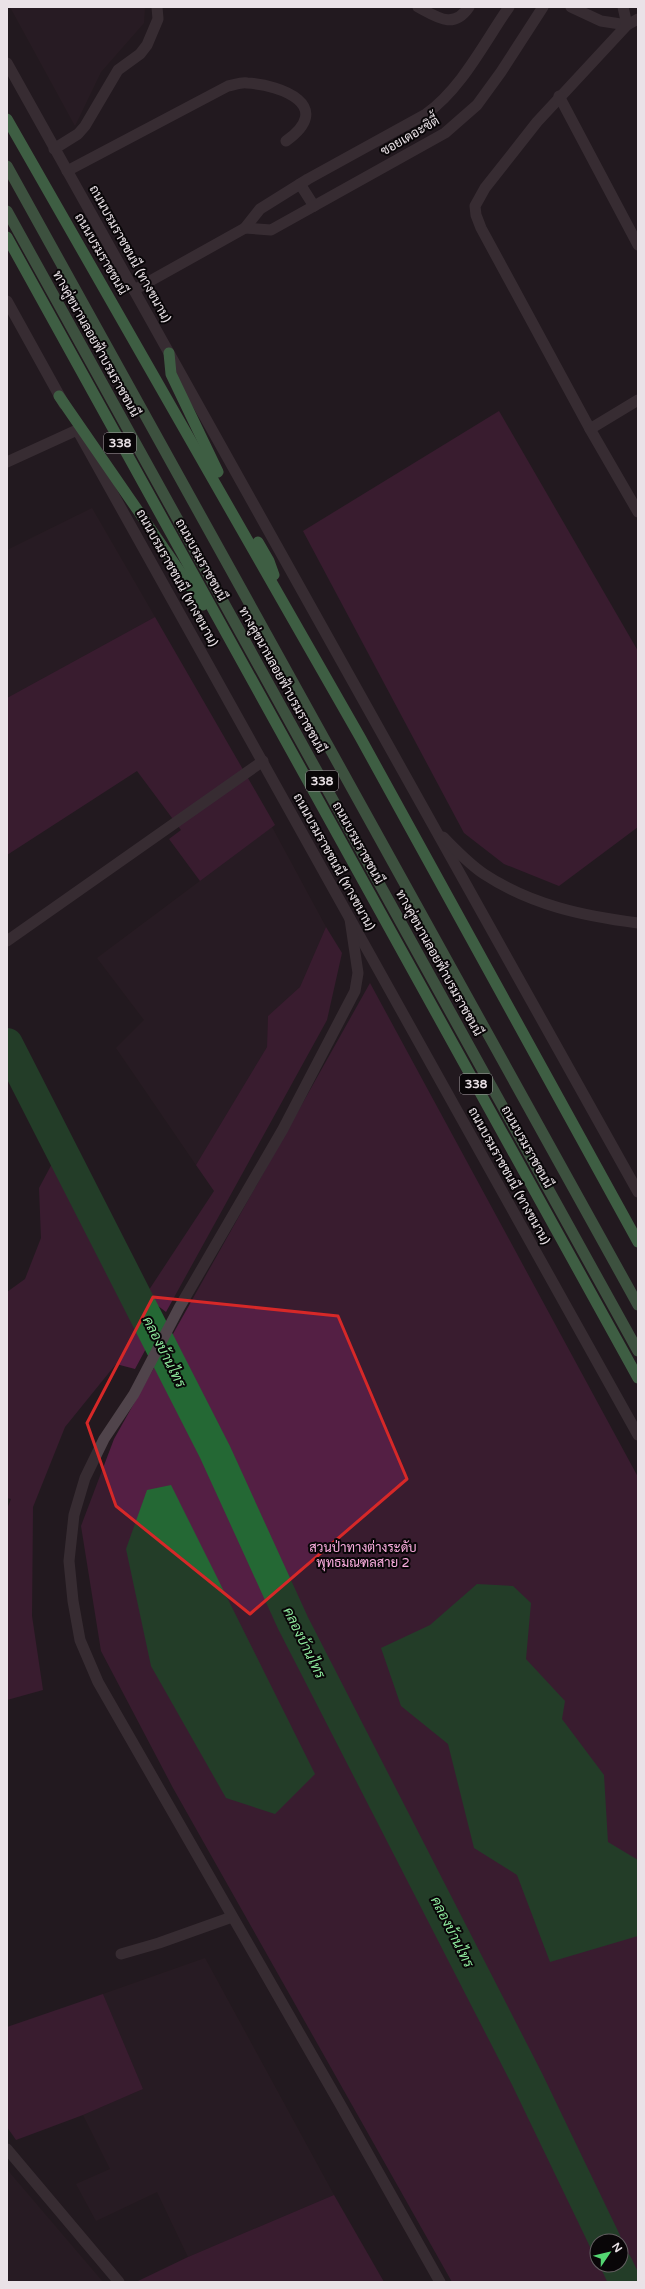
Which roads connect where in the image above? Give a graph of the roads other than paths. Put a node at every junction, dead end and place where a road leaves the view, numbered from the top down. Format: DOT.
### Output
graph roads {
  1 [pos="157,7"];
  2 [pos="418,7"];
  3 [pos="468,7"];
  4 [pos="509,7"];
  5 [pos="543,7"];
  6 [pos="571,7"];
  7 [pos="623,7"];
  8 [pos="638,18"];
  9 [pos="627,25"];
  10 [pos="7,63"];
  11 [pos="559,96"];
  12 [pos="7,119"];
  13 [pos="286,140"];
  14 [pos="54,149"];
  15 [pos="7,166"];
  16 [pos="67,171"];
  17 [pos="300,184"];
  18 [pos="314,206"];
  19 [pos="7,211"];
  20 [pos="245,228"];
  21 [pos="7,237"];
  22 [pos="638,245"];
  23 [pos="134,290"];
  24 [pos="7,301"];
  25 [pos="169,353"];
  26 [pos="59,396"];
  27 [pos="638,400"];
  28 [pos="590,429"];
  29 [pos="77,430"];
  30 [pos="7,462"];
  31 [pos="638,512"];
  32 [pos="282,599"];
  33 [pos="233,648"];
  34 [pos="262,761"];
  35 [pos="434,828"];
  36 [pos="350,919"];
  37 [pos="638,923"];
  38 [pos="7,941"];
  39 [pos="638,1192"];
  40 [pos="638,1242"];
  41 [pos="638,1305"];
  42 [pos="638,1351"];
  43 [pos="638,1378"];
  44 [pos="638,1435"];
  45 [pos="232,1917"];
  46 [pos="121,1954"];
  47 [pos="7,2149"];
  48 [pos="119,2282"];
  49 [pos="440,2282"];
  1 -- 14 [label="main road"];
  2 -- 3 [label="main road"];
  4 -- 17 [label="main road, ซอยเดอะซิตี้"];
  5 -- 18 [label="main road, ซอยเดอะซิตี้"];
  6 -- 9 [label="main road"];
  7 -- 9 [label="main road"];
  8 -- 9 [label="main road"];
  9 -- 11 [label="main road"];
  10 -- 14 [label="main road, ถนนบรมราชชนนี (ทางขนาน)"];
  11 -- 22 [label="main road"];
  11 -- 28 [label="main road"];
  12 -- 32 [label="highway, ถนนบรมราชชนนี"];
  13 -- 16 [label="main road"];
  14 -- 16 [label="main road, ถนนบรมราชชนนี (ทางขนาน)"];
  15 -- 41 [label="main road, ทางคู่ขนานลอยฟ้าบรมราชชนนี / 338"];
  16 -- 23 [label="main road, ถนนบรมราชชนนี (ทางขนาน)"];
  17 -- 18 [label="main road"];
  17 -- 20 [label="main road, ซอยเดอะซิตี้"];
  18 -- 20 [label="main road, ซอยเดอะซิตี้"];
  19 -- 42 [label="main road, ทางคู่ขนานลอยฟ้าบรมราชชนนี / 338"];
  20 -- 23 [label="main road, ซอยเดอะซิตี้"];
  21 -- 33 [label="highway, ถนนบรมราชชนนี / 338"];
  23 -- 25 [label="main road, ถนนบรมราชชนนี (ทางขนาน)"];
  24 -- 26 [label="main road, ถนนบรมราชชนนี (ทางขนาน) / 338"];
  25 -- 32 [label="highway"];
  25 -- 35 [label="main road, ถนนบรมราชชนนี (ทางขนาน)"];
  26 -- 29 [label="main road, ถนนบรมราชชนนี (ทางขนาน) / 338"];
  26 -- 33 [label="highway"];
  27 -- 28 [label="main road"];
  28 -- 31 [label="main road"];
  29 -- 30 [label="main road"];
  29 -- 34 [label="main road, ถนนบรมราชชนนี (ทางขนาน) / 338"];
  32 -- 40 [label="highway, ถนนบรมราชชนนี"];
  33 -- 43 [label="highway, ถนนบรมราชชนนี / 338"];
  34 -- 36 [label="main road, ถนนบรมราชชนนี (ทางขนาน) / 338"];
  34 -- 38 [label="main road"];
  35 -- 37 [label="main road"];
  35 -- 39 [label="main road, ถนนบรมราชชนนี (ทางขนาน)"];
  36 -- 44 [label="main road, ถนนบรมราชชนนี (ทางขนาน) / 338"];
  36 -- 45 [label="main road"];
  45 -- 46 [label="main road"];
  45 -- 49 [label="main road"];
  47 -- 48 [label="main road"];
}
